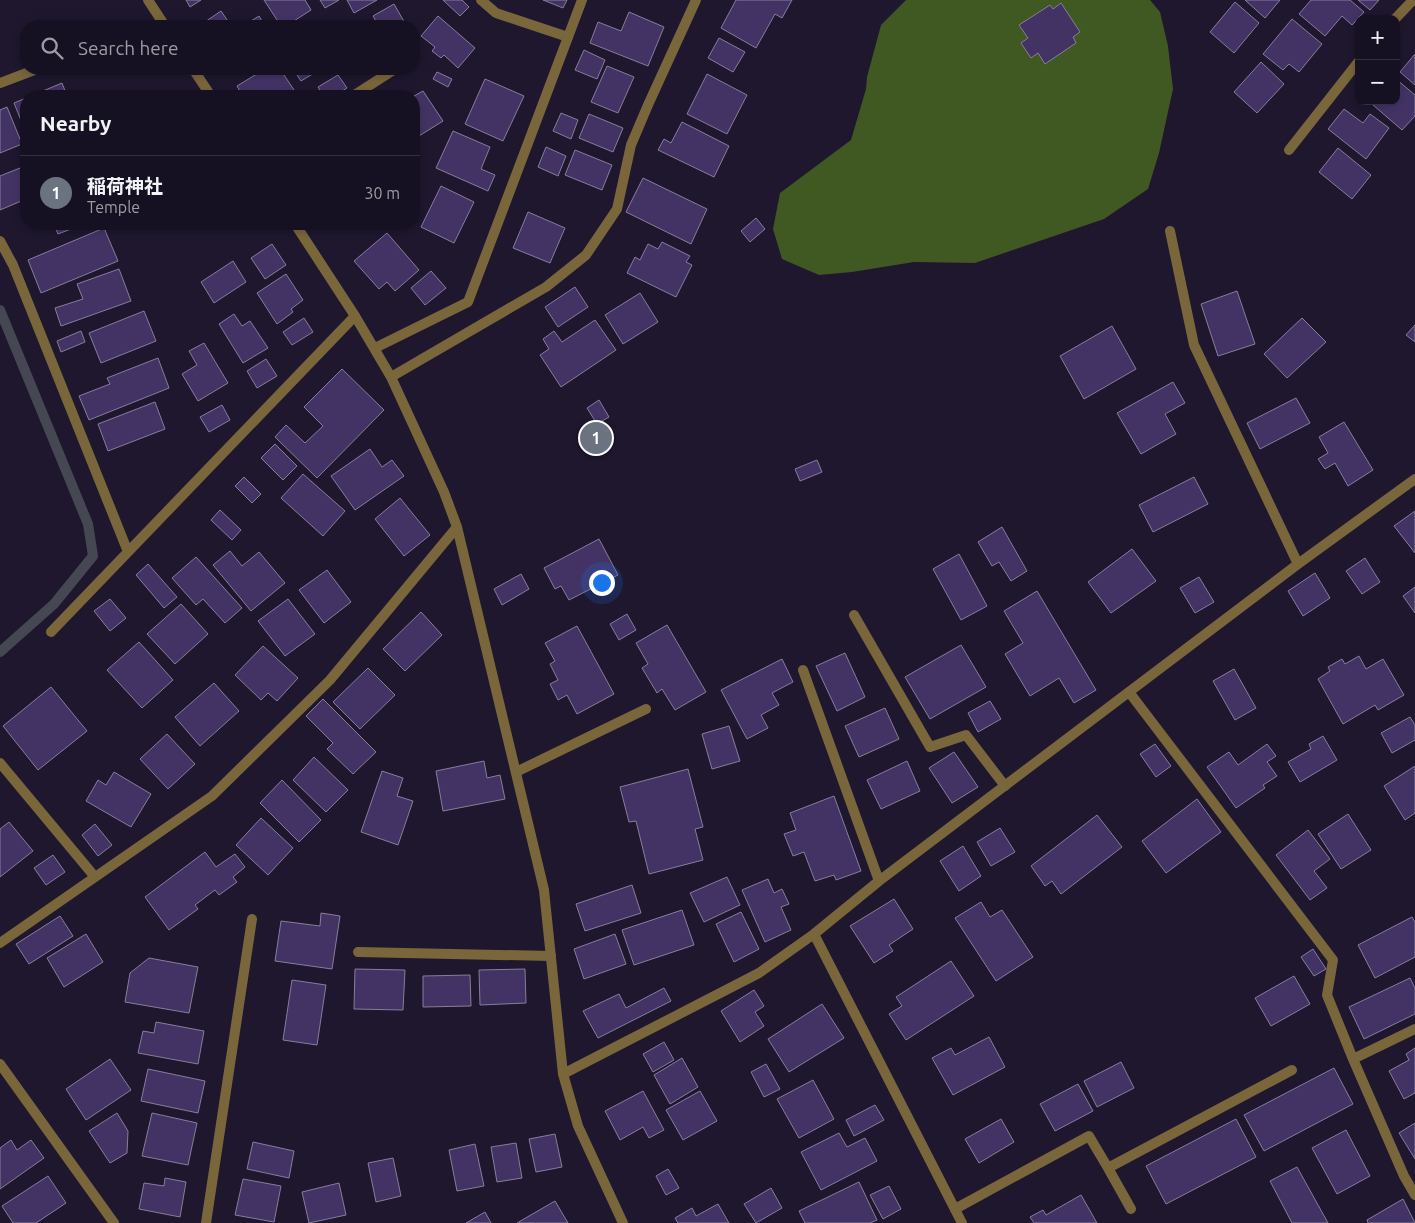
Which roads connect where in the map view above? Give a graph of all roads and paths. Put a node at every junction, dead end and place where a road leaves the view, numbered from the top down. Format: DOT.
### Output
graph roads {
  1 [pos="148,0"];
  2 [pos="481,0"];
  3 [pos="582,0"];
  4 [pos="696,0"];
  5 [pos="1413,0"];
  6 [pos="1399,15"];
  7 [pos="161,20"];
  8 [pos="568,37"];
  9 [pos="1355,66"];
  10 [pos="21,75"];
  11 [pos="197,75"];
  12 [pos="386,75"];
  13 [pos="0,83"];
  14 [pos="207,90"];
  15 [pos="362,90"];
  16 [pos="1289,150"];
  17 [pos="299,230"];
  18 [pos="1170,231"];
  19 [pos="0,241"];
  20 [pos="356,316"];
  21 [pos="375,348"];
  22 [pos="391,376"];
  23 [pos="1415,479"];
  24 [pos="457,527"];
  25 [pos="128,552"];
  26 [pos="1298,564"];
  27 [pos="854,615"];
  28 [pos="51,632"];
  29 [pos="803,670"];
  30 [pos="1129,692"];
  31 [pos="646,709"];
  32 [pos="0,763"];
  33 [pos="516,772"];
  34 [pos="1005,786"];
  35 [pos="95,877"];
  36 [pos="879,881"];
  37 [pos="252,919"];
  38 [pos="814,934"];
  39 [pos="0,943"];
  40 [pos="358,952"];
  41 [pos="551,956"];
  42 [pos="1415,1029"];
  43 [pos="1352,1059"];
  44 [pos="0,1064"];
  45 [pos="1292,1070"];
  46 [pos="563,1074"];
  47 [pos="1108,1168"];
  48 [pos="1415,1195"];
  49 [pos="955,1209"];
  50 [pos="1131,1209"];
  51 [pos="114,1223"];
  52 [pos="206,1223"];
  53 [pos="622,1223"];
  54 [pos="962,1223"];
  1 -- 7 [label="street"];
  2 -- 8 [label="street"];
  3 -- 8 [label="street"];
  4 -- 22 [label="street"];
  5 -- 6 [label="street"];
  8 -- 21 [label="street"];
  9 -- 16 [label="street"];
  10 -- 13 [label="street"];
  11 -- 14 [label="street"];
  12 -- 15 [label="street"];
  17 -- 20 [label="street"];
  18 -- 26 [label="street"];
  19 -- 25 [label="street"];
  20 -- 21 [label="street"];
  20 -- 25 [label="street"];
  21 -- 22 [label="street"];
  22 -- 24 [label="street"];
  23 -- 26 [label="street"];
  24 -- 33 [label="street"];
  24 -- 35 [label="street"];
  25 -- 28 [label="street"];
  26 -- 30 [label="street"];
  27 -- 34 [label="street"];
  29 -- 36 [label="street"];
  30 -- 34 [label="street"];
  30 -- 43 [label="street"];
  31 -- 33 [label="street"];
  32 -- 35 [label="street"];
  33 -- 41 [label="street"];
  34 -- 36 [label="street"];
  35 -- 39 [label="street"];
  36 -- 38 [label="street"];
  37 -- 52 [label="street"];
  38 -- 46 [label="street"];
  38 -- 49 [label="street"];
  40 -- 41 [label="street"];
  41 -- 46 [label="street"];
  42 -- 43 [label="street"];
  43 -- 48 [label="street"];
  44 -- 51 [label="street"];
  45 -- 47 [label="street"];
  46 -- 53 [label="street"];
  47 -- 49 [label="street"];
  47 -- 50 [label="street"];
  49 -- 54 [label="street"];
}
